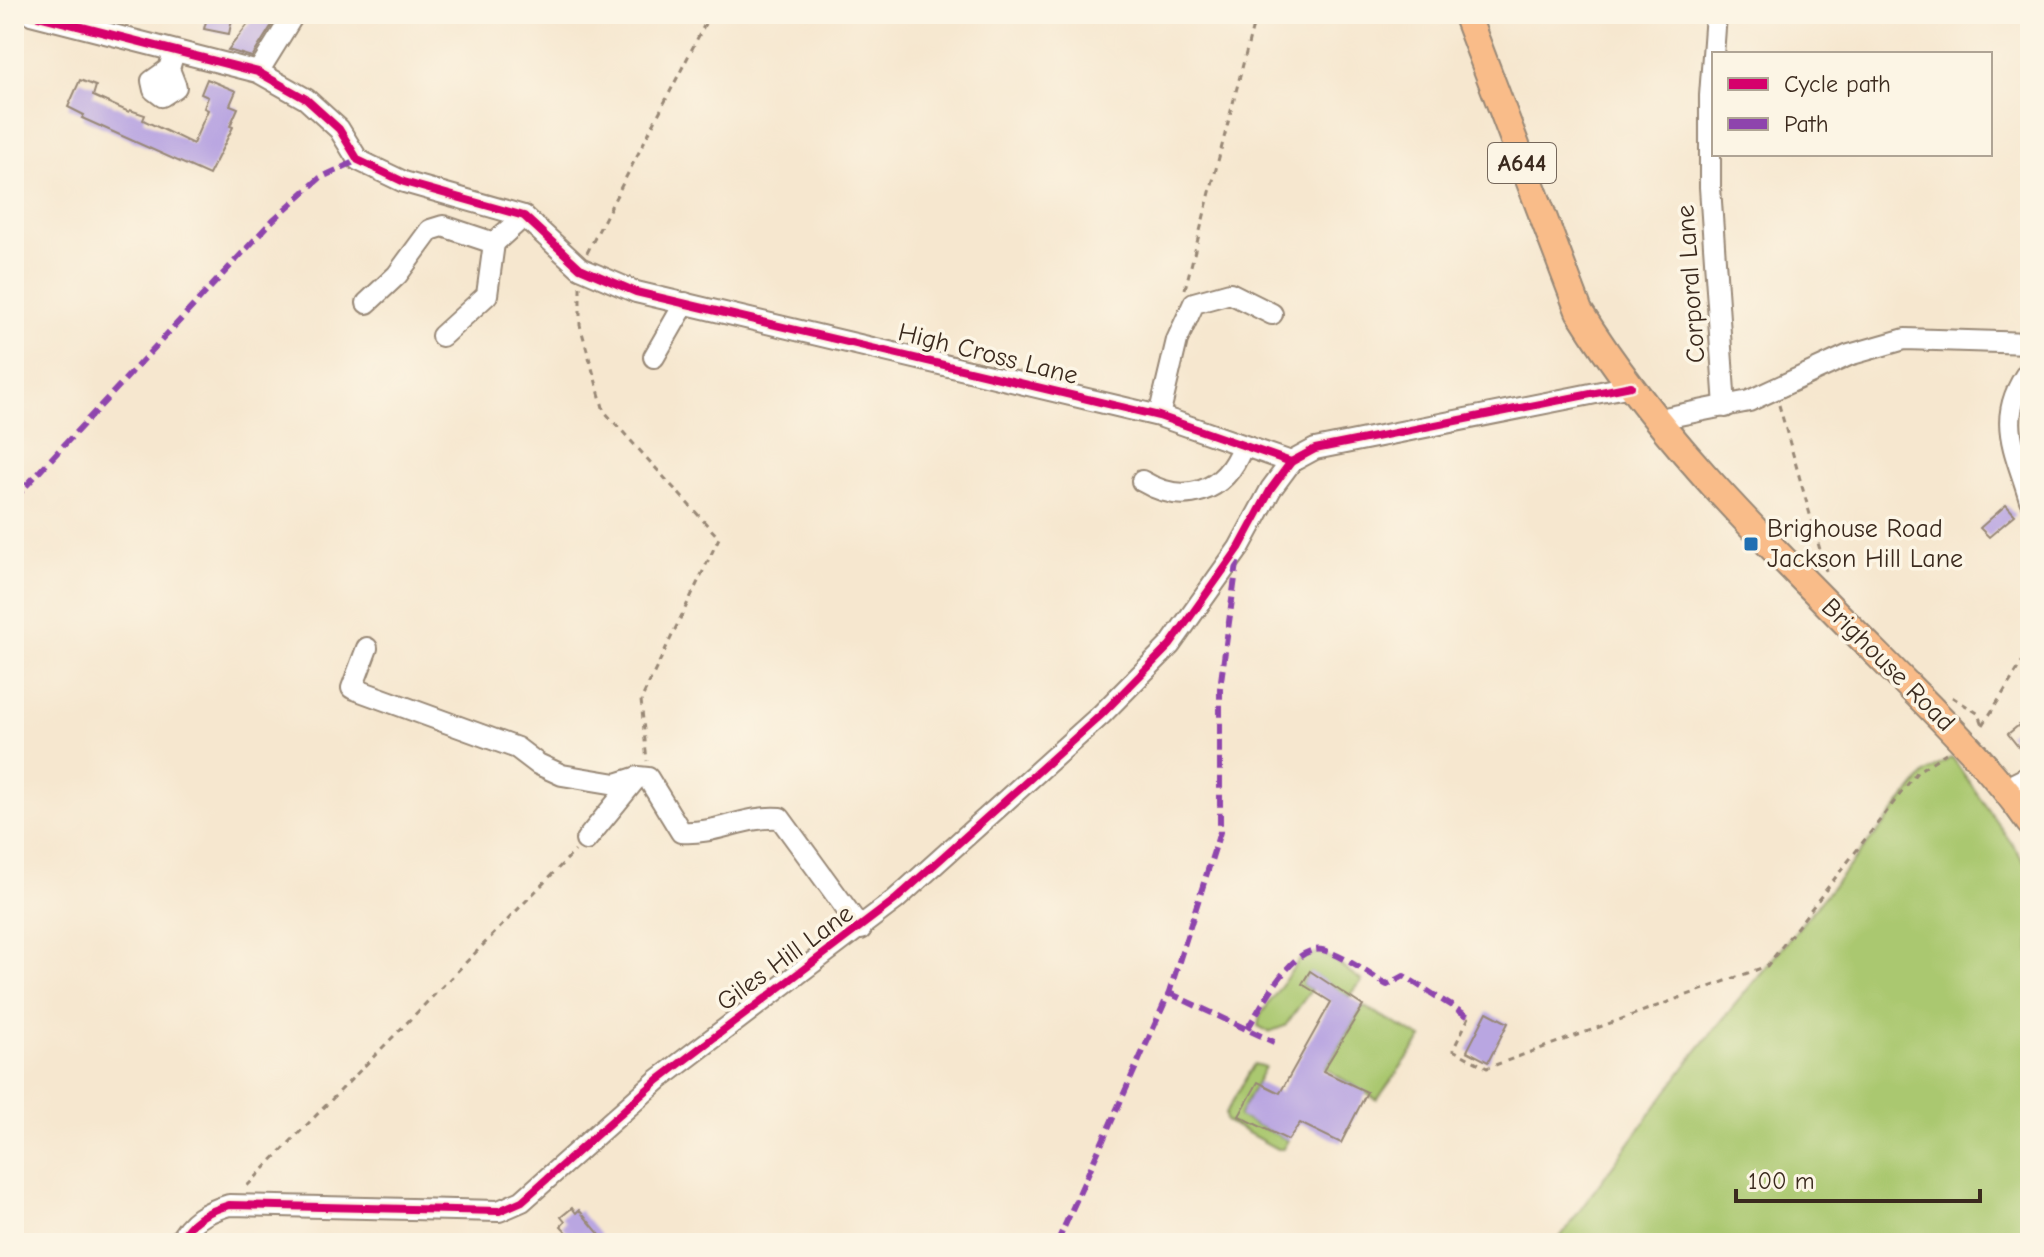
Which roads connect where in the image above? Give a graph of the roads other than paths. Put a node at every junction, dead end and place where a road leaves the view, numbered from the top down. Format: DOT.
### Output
graph roads {
  1 [pos="31,14"];
  2 [pos="294,14"];
  3 [pos="1466,14"];
  4 [pos="1716,14"];
  5 [pos="1713,52"];
  6 [pos="1712,69"];
  7 [pos="258,72"];
  8 [pos="524,216"];
  9 [pos="494,243"];
  10 [pos="367,303"];
  11 [pos="685,303"];
  12 [pos="1272,314"];
  13 [pos="442,336"];
  14 [pos="2030,346"];
  15 [pos="654,357"];
  16 [pos="2030,369"];
  17 [pos="1631,386"];
  18 [pos="1725,407"];
  19 [pos="1159,416"];
  20 [pos="1659,419"];
  21 [pos="1242,447"];
  22 [pos="1291,462"];
  23 [pos="1142,481"];
  24 [pos="2030,500"];
  25 [pos="367,648"];
  26 [pos="2030,776"];
  27 [pos="643,778"];
  28 [pos="2006,788"];
  29 [pos="2030,823"];
  30 [pos="586,840"];
  31 [pos="861,929"];
  32 [pos="179,1243"];
  1 -- 7 [label="street"];
  2 -- 7 [label="street"];
  3 -- 17 [label="main road, Brighouse Road / A644"];
  4 -- 5 [label="street, Corporal Lane"];
  6 -- 18 [label="street, Corporal Lane"];
  7 -- 8 [label="street, High Cross Lane"];
  8 -- 9 [label="street"];
  8 -- 11 [label="street, High Cross Lane"];
  9 -- 10 [label="street"];
  9 -- 13 [label="street"];
  11 -- 15 [label="street"];
  11 -- 19 [label="street, High Cross Lane"];
  12 -- 19 [label="street"];
  14 -- 18 [label="street"];
  16 -- 24 [label="street"];
  17 -- 20 [label="main road, Brighouse Road / A644"];
  17 -- 22 [label="street"];
  18 -- 20 [label="street"];
  19 -- 21 [label="street, High Cross Lane"];
  20 -- 28 [label="main road, Brighouse Road / A644"];
  21 -- 22 [label="street, High Cross Lane"];
  21 -- 23 [label="street"];
  22 -- 31 [label="street, Giles Hill Lane"];
  25 -- 27 [label="street"];
  26 -- 28 [label="street"];
  27 -- 30 [label="street"];
  27 -- 31 [label="street"];
  28 -- 29 [label="main road, Brighouse Road / A644"];
  31 -- 32 [label="street, Giles Hill Lane"];
}
